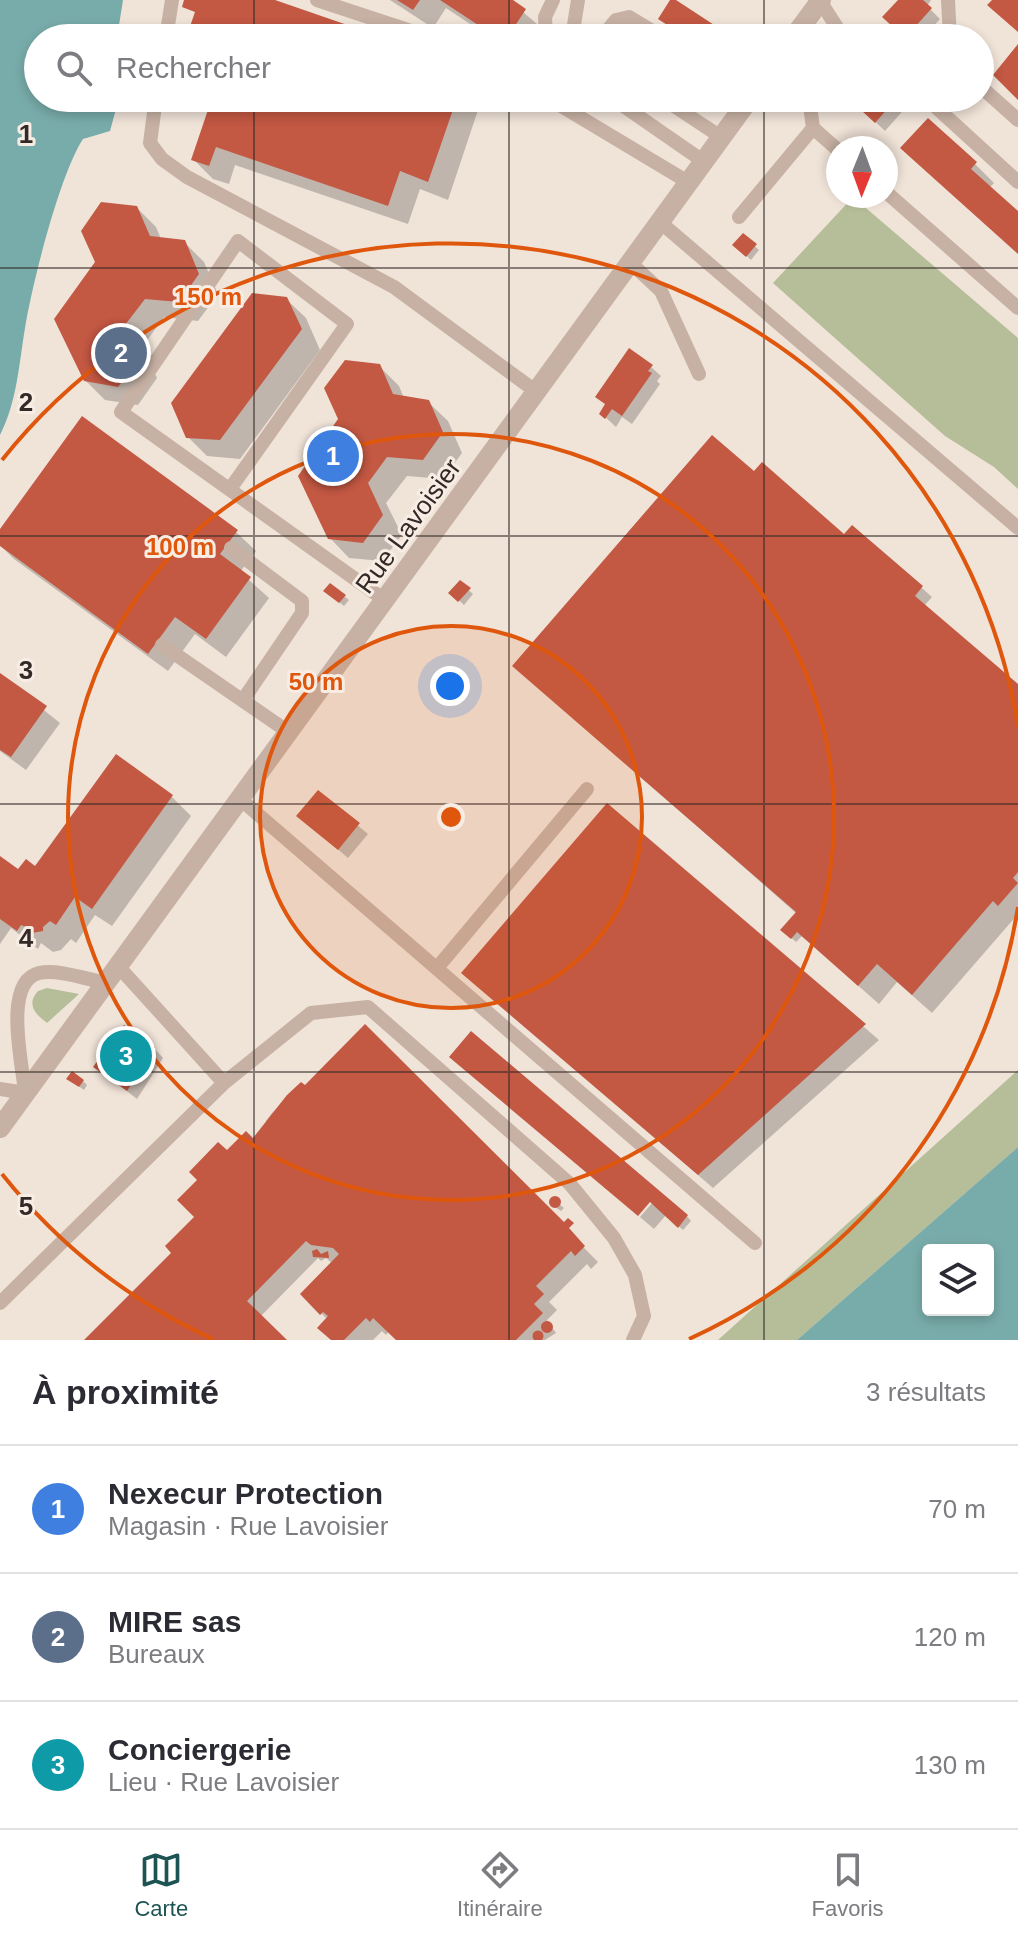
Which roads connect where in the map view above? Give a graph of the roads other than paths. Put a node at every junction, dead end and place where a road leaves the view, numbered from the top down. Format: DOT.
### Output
graph roads {
  1 [pos="172,0"];
  2 [pos="317,0"];
  3 [pos="553,0"];
  4 [pos="578,0"];
  5 [pos="821,0"];
  6 [pos="948,0"];
  7 [pos="168,24"];
  8 [pos="390,24"];
  9 [pos="545,24"];
  10 [pos="574,24"];
  11 [pos="613,24"];
  12 [pos="641,24"];
  13 [pos="803,24"];
  14 [pos="835,24"];
  15 [pos="949,24"];
  16 [pos="994,99"];
  17 [pos="154,112"];
  18 [pos="571,112"];
  19 [pos="632,112"];
  20 [pos="683,112"];
  21 [pos="740,112"];
  22 [pos="811,112"];
  23 [pos="941,112"];
  24 [pos="1018,120"];
  25 [pos="813,128"];
  26 [pos="721,137"];
  27 [pos="826,139"];
  28 [pos="703,161"];
  29 [pos="688,182"];
  30 [pos="1018,182"];
  31 [pos="898,203"];
  32 [pos="739,217"];
  33 [pos="660,222"];
  34 [pos="632,264"];
  35 [pos="1018,308"];
  36 [pos="699,374"];
  37 [pos="538,393"];
  38 [pos="230,489"];
  39 [pos="1018,528"];
  40 [pos="231,548"];
  41 [pos="386,601"];
  42 [pos="162,645"];
  43 [pos="243,700"];
  44 [pos="287,731"];
  45 [pos="587,789"];
  46 [pos="239,798"];
  47 [pos="437,968"];
  48 [pos="112,974"];
  49 [pos="224,1083"];
  50 [pos="0,1089"];
  51 [pos="25,1093"];
  52 [pos="0,1128"];
  53 [pos="755,1243"];
  54 [pos="0,1303"];
  55 [pos="633,1340"];
  1 -- 7 [label="lane"];
  2 -- 8 [label="lane"];
  3 -- 9 [label="lane"];
  4 -- 10 [label="lane"];
  5 -- 13 [label="street"];
  5 -- 14 [label="lane"];
  6 -- 15 [label="lane"];
  11 -- 12 [label="lane"];
  16 -- 24 [label="lane"];
  17 -- 37 [label="lane"];
  18 -- 29 [label="lane"];
  19 -- 28 [label="lane"];
  20 -- 26 [label="lane"];
  21 -- 26 [label="street, Rue Lavoisier"];
  22 -- 25 [label="lane"];
  23 -- 30 [label="lane"];
  25 -- 27 [label="lane"];
  25 -- 32 [label="lane"];
  26 -- 28 [label="street, Rue Lavoisier"];
  28 -- 29 [label="street, Rue Lavoisier"];
  29 -- 33 [label="street, Rue Lavoisier"];
  31 -- 35 [label="lane"];
  33 -- 34 [label="street, Rue Lavoisier"];
  33 -- 39 [label="lane"];
  34 -- 36 [label="lane"];
  34 -- 37 [label="street, Rue Lavoisier"];
  37 -- 41 [label="street, Rue Lavoisier"];
  38 -- 38 [label="lane"];
  38 -- 41 [label="lane"];
  40 -- 43 [label="lane"];
  41 -- 44 [label="street, Rue Lavoisier"];
  42 -- 43 [label="lane"];
  43 -- 44 [label="lane"];
  44 -- 46 [label="street, Rue Lavoisier"];
  45 -- 47 [label="lane"];
  46 -- 47 [label="lane"];
  46 -- 48 [label="street, Rue Lavoisier"];
  47 -- 53 [label="lane"];
  48 -- 49 [label="lane"];
  48 -- 51 [label="street, Rue Lavoisier"];
  48 -- 51 [label="lane"];
  49 -- 54 [label="lane"];
  49 -- 55 [label="lane"];
  50 -- 51 [label="lane"];
  51 -- 52 [label="street, Rue Lavoisier"];
}
